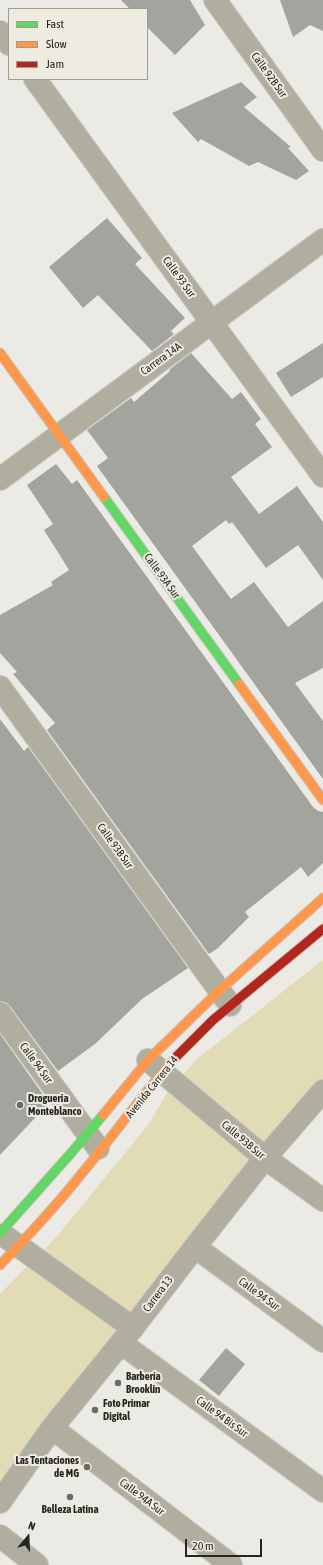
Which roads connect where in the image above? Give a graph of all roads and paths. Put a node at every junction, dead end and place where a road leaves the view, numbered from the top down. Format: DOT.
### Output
graph roads {
  1 [pos="215,0"];
  2 [pos="0,32"];
  3 [pos="8,43"];
  4 [pos="36,80"];
  5 [pos="323,150"];
  6 [pos="323,240"];
  7 [pos="212,322"];
  8 [pos="0,353"];
  9 [pos="59,435"];
  10 [pos="323,476"];
  11 [pos="0,479"];
  12 [pos="0,687"];
  13 [pos="323,800"];
  14 [pos="323,898"];
  15 [pos="323,929"];
  16 [pos="225,998"];
  17 [pos="0,1014"];
  18 [pos="155,1066"];
  19 [pos="323,1092"];
  20 [pos="87,1133"];
  21 [pos="100,1151"];
  22 [pos="265,1158"];
  23 [pos="323,1200"];
  24 [pos="0,1233"];
  25 [pos="18,1246"];
  26 [pos="195,1247"];
  27 [pos="0,1265"];
  28 [pos="127,1335"];
  29 [pos="323,1341"];
  30 [pos="52,1428"];
  31 [pos="323,1491"];
  32 [pos="0,1502"];
  33 [pos="0,1536"];
  34 [pos="37,1565"];
  35 [pos="232,1565"];
  1 -- 5 [label="street, Calle 92B Sur"];
  2 -- 3 [label="street"];
  4 -- 7 [label="street, Calle 93 Sur"];
  6 -- 7 [label="street, Carrera 14A"];
  7 -- 9 [label="street, Carrera 14A"];
  7 -- 10 [label="street, Calle 93 Sur"];
  8 -- 9 [label="main road, Calle 93A Sur"];
  9 -- 11 [label="street, Carrera 14A"];
  9 -- 13 [label="main road, Calle 93A Sur"];
  12 -- 16 [label="street, Calle 93B Sur"];
  14 -- 16 [label="main road, Avenida Carrera 14"];
  15 -- 16 [label="main road, Avenida Carrera 14"];
  16 -- 18 [label="main road, Avenida Carrera 14"];
  16 -- 18 [label="main road, Avenida Carrera 14"];
  17 -- 20 [label="street, Calle 94 Sur"];
  18 -- 20 [label="main road, Avenida Carrera 14"];
  18 -- 21 [label="main road, Avenida Carrera 14"];
  18 -- 22 [label="street, Calle 93B Sur"];
  19 -- 22 [label="street, Carrera 13"];
  20 -- 21 [label="street, Calle 94 Sur"];
  20 -- 24 [label="main road, Avenida Carrera 14"];
  21 -- 25 [label="main road, Avenida Carrera 14"];
  22 -- 23 [label="street, Calle 93B Sur"];
  22 -- 26 [label="street, Carrera 13"];
  24 -- 25 [label="street, Calle 94 Bis Sur"];
  25 -- 27 [label="main road, Avenida Carrera 14"];
  25 -- 28 [label="street, Calle 94 Bis Sur"];
  26 -- 28 [label="street, Carrera 13"];
  26 -- 29 [label="street, Calle 94 Sur"];
  28 -- 30 [label="street, Carrera 13"];
  28 -- 31 [label="street, Calle 94 Bis Sur"];
  30 -- 32 [label="street, Carrera 13"];
  30 -- 35 [label="street, Calle 94A Sur"];
  33 -- 34 [label="street"];
}
